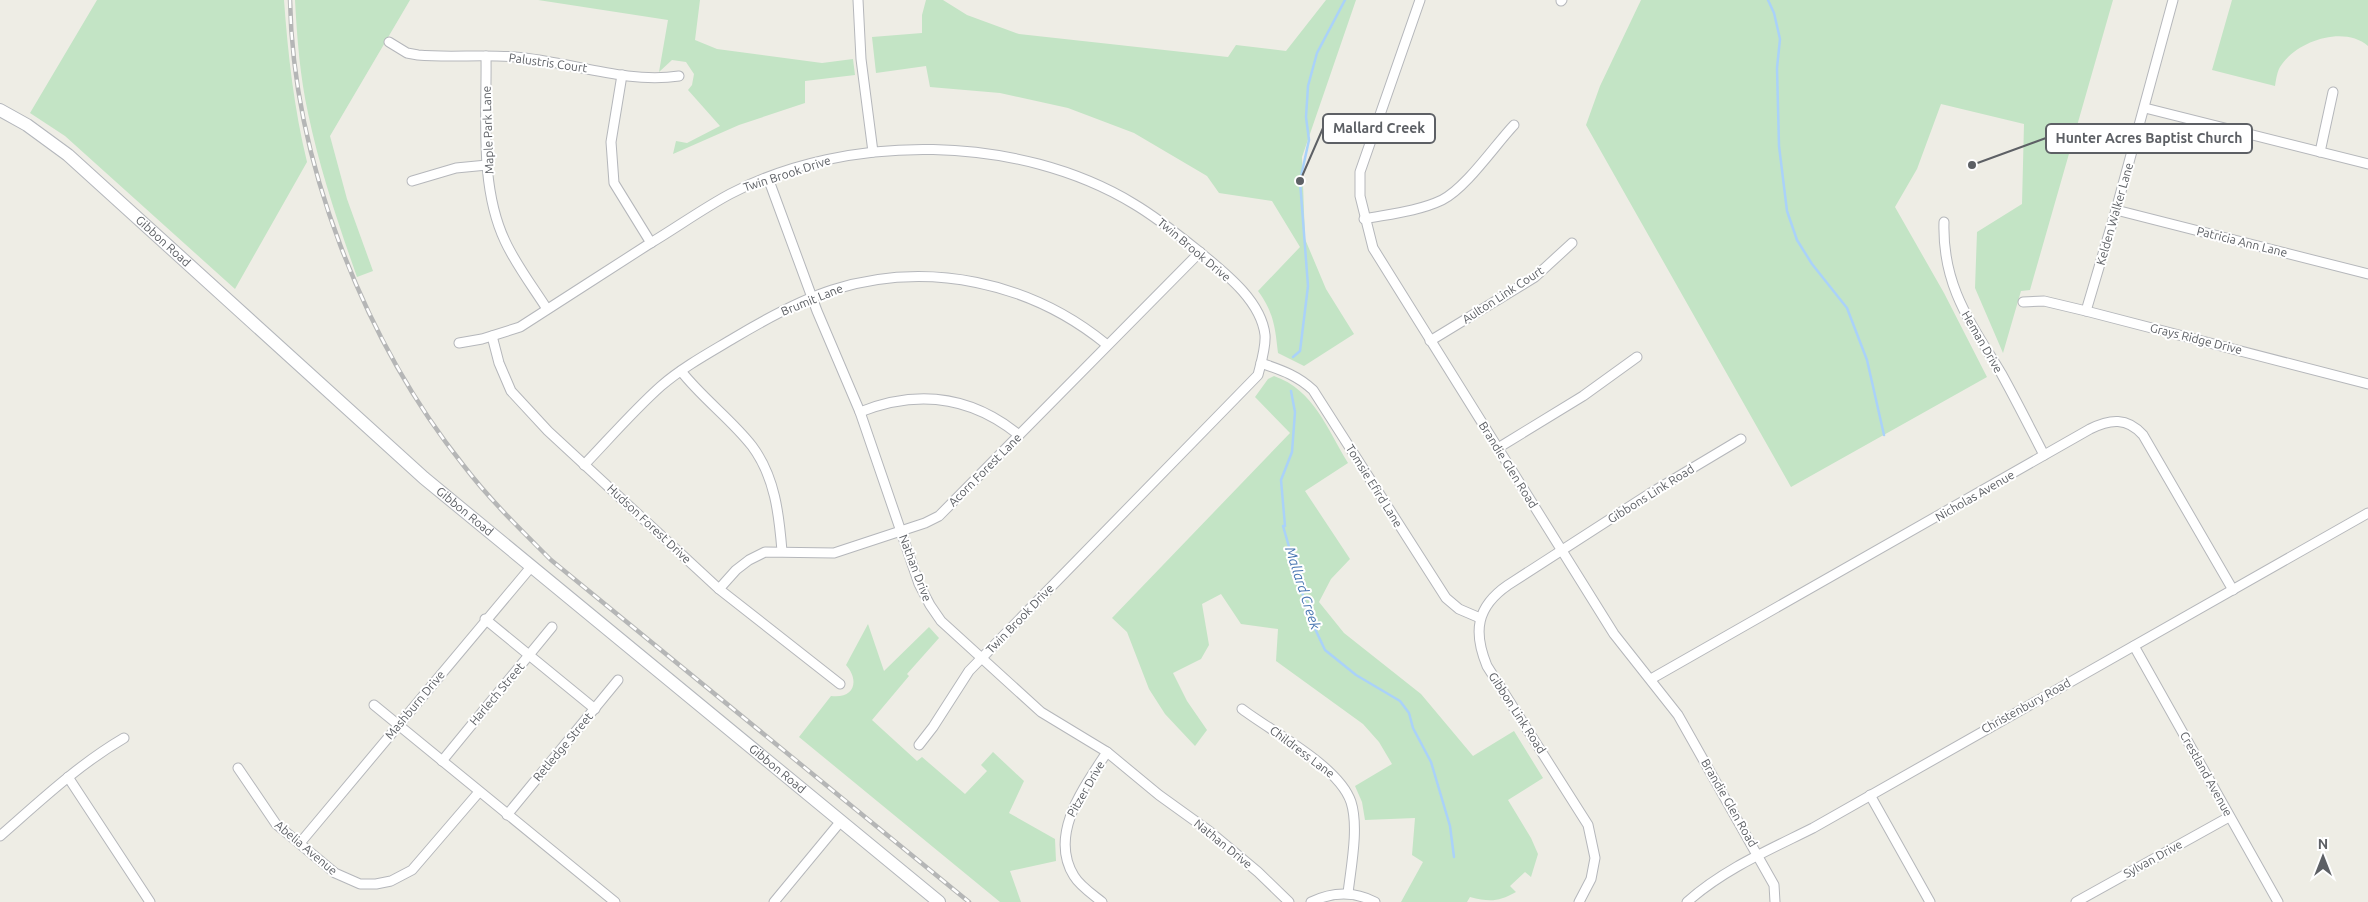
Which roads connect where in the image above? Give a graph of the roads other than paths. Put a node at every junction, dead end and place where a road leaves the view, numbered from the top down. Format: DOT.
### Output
graph roads {
  1 [pos="858,0"];
  2 [pos="1420,0"];
  3 [pos="2173,0"];
  4 [pos="390,42"];
  5 [pos="486,56"];
  6 [pos="622,75"];
  7 [pos="679,76"];
  8 [pos="2333,92"];
  9 [pos="2145,108"];
  10 [pos="0,110"];
  11 [pos="1514,125"];
  12 [pos="873,152"];
  13 [pos="2320,152"];
  14 [pos="2368,164"];
  15 [pos="487,165"];
  16 [pos="768,178"];
  17 [pos="412,181"];
  18 [pos="2116,210"];
  19 [pos="1364,219"];
  20 [pos="1944,222"];
  21 [pos="1572,243"];
  22 [pos="651,244"];
  23 [pos="1200,252"];
  24 [pos="2368,274"];
  25 [pos="812,298"];
  26 [pos="2023,302"];
  27 [pos="547,309"];
  28 [pos="2086,311"];
  29 [pos="492,336"];
  30 [pos="1430,341"];
  31 [pos="460,343"];
  32 [pos="1106,344"];
  33 [pos="1637,357"];
  34 [pos="1261,364"];
  35 [pos="680,371"];
  36 [pos="2368,384"];
  37 [pos="860,412"];
  38 [pos="1019,435"];
  39 [pos="1741,439"];
  40 [pos="1498,448"];
  41 [pos="2044,455"];
  42 [pos="584,465"];
  43 [pos="2368,513"];
  44 [pos="900,530"];
  45 [pos="1563,550"];
  46 [pos="782,551"];
  47 [pos="531,567"];
  48 [pos="719,589"];
  49 [pos="2233,590"];
  50 [pos="1480,618"];
  51 [pos="485,619"];
  52 [pos="552,627"];
  53 [pos="2134,646"];
  54 [pos="529,655"];
  55 [pos="981,659"];
  56 [pos="1651,679"];
  57 [pos="618,680"];
  58 [pos="840,684"];
  59 [pos="374,705"];
  60 [pos="595,709"];
  61 [pos="1242,709"];
  62 [pos="399,724"];
  63 [pos="124,738"];
  64 [pos="919,745"];
  65 [pos="1107,752"];
  66 [pos="442,761"];
  67 [pos="238,768"];
  68 [pos="68,777"];
  69 [pos="479,792"];
  70 [pos="1870,796"];
  71 [pos="507,815"];
  72 [pos="2229,817"];
  73 [pos="841,821"];
  74 [pos="0,836"];
  75 [pos="300,843"];
  76 [pos="1758,855"];
  77 [pos="1348,893"];
  78 [pos="150,902"];
  79 [pos="615,902"];
  80 [pos="774,902"];
  81 [pos="940,902"];
  82 [pos="1102,902"];
  83 [pos="1289,902"];
  84 [pos="1311,902"];
  85 [pos="1375,902"];
  86 [pos="1579,902"];
  87 [pos="1687,902"];
  88 [pos="1775,902"];
  89 [pos="1930,902"];
  90 [pos="2076,902"];
  91 [pos="2278,902"];
  1 -- 12 [label="street"];
  2 -- 19 [label="street, Brandie Glen Road"];
  3 -- 9 [label="street, Kelden Walker Lane"];
  4 -- 5 [label="street, Palustris Court"];
  5 -- 6 [label="street, Palustris Court"];
  5 -- 15 [label="street, Maple Park Lane"];
  6 -- 7 [label="street, Palustris Court"];
  6 -- 22 [label="street"];
  8 -- 13 [label="street"];
  9 -- 13 [label="street"];
  9 -- 18 [label="street, Kelden Walker Lane"];
  10 -- 47 [label="main road, Gibbon Road"];
  11 -- 19 [label="street"];
  12 -- 16 [label="street, Twin Brook Drive"];
  12 -- 23 [label="street, Twin Brook Drive"];
  13 -- 14 [label="street"];
  15 -- 17 [label="street"];
  15 -- 27 [label="street, Maple Park Lane"];
  16 -- 22 [label="street, Twin Brook Drive"];
  16 -- 25 [label="street, Nathan Drive"];
  18 -- 24 [label="street, Patricia Ann Lane"];
  18 -- 28 [label="street, Kelden Walker Lane"];
  19 -- 30 [label="street, Brandie Glen Road"];
  20 -- 41 [label="street, Heman Drive"];
  21 -- 30 [label="street, Aulton Link Court"];
  22 -- 27 [label="street, Twin Brook Drive"];
  23 -- 32 [label="street, Acorn Forest Lane"];
  23 -- 34 [label="street, Twin Brook Drive"];
  25 -- 32 [label="street, Brumit Lane"];
  25 -- 35 [label="street, Brumit Lane"];
  25 -- 37 [label="street, Nathan Drive"];
  26 -- 28 [label="street, Grays Ridge Drive"];
  27 -- 29 [label="street, Twin Brook Drive"];
  28 -- 36 [label="street, Grays Ridge Drive"];
  29 -- 31 [label="street, Twin Brook Drive"];
  29 -- 42 [label="street, Hudson Forest Drive"];
  30 -- 40 [label="street, Brandie Glen Road"];
  32 -- 38 [label="street, Acorn Forest Lane"];
  33 -- 40 [label="street"];
  34 -- 50 [label="street, Tomsie Efird Lane"];
  34 -- 55 [label="street, Twin Brook Drive"];
  35 -- 42 [label="street, Brumit Lane"];
  35 -- 46 [label="street"];
  37 -- 38 [label="street"];
  37 -- 44 [label="street, Nathan Drive"];
  38 -- 44 [label="street, Acorn Forest Lane"];
  39 -- 45 [label="street, Gibbons Link Road"];
  40 -- 45 [label="street, Brandie Glen Road"];
  41 -- 49 [label="street, Nicholas Avenue"];
  41 -- 56 [label="street, Nicholas Avenue"];
  42 -- 48 [label="street, Hudson Forest Drive"];
  43 -- 49 [label="street, Christenbury Road"];
  44 -- 46 [label="street, Acorn Forest Lane"];
  44 -- 55 [label="street, Nathan Drive"];
  45 -- 50 [label="street"];
  45 -- 56 [label="street, Brandie Glen Road"];
  46 -- 48 [label="street, Acorn Forest Lane"];
  47 -- 51 [label="street, Mashburn Drive"];
  47 -- 73 [label="main road, Gibbon Road"];
  48 -- 58 [label="street, Hudson Forest Drive"];
  49 -- 53 [label="street, Christenbury Road"];
  50 -- 86 [label="street, Gibbon Link Road"];
  51 -- 54 [label="street"];
  51 -- 62 [label="street, Mashburn Drive"];
  52 -- 54 [label="street, Harlech Street"];
  53 -- 70 [label="street, Christenbury Road"];
  53 -- 72 [label="street, Crestland Avenue"];
  54 -- 60 [label="street"];
  54 -- 66 [label="street, Harlech Street"];
  55 -- 64 [label="street, Twin Brook Drive"];
  55 -- 65 [label="street, Nathan Drive"];
  56 -- 76 [label="street, Brandie Glen Road"];
  57 -- 60 [label="street, Retledge Street"];
  59 -- 62 [label="street"];
  60 -- 71 [label="street, Retledge Street"];
  61 -- 77 [label="street, Childress Lane"];
  62 -- 66 [label="street"];
  62 -- 75 [label="street, Mashburn Drive"];
  63 -- 68 [label="street"];
  65 -- 82 [label="street, Pitzer Drive"];
  65 -- 83 [label="street, Nathan Drive"];
  66 -- 69 [label="street"];
  67 -- 75 [label="street, Abelia Avenue"];
  68 -- 74 [label="street"];
  68 -- 78 [label="street"];
  69 -- 71 [label="street"];
  69 -- 75 [label="street, Abelia Avenue"];
  70 -- 76 [label="street, Christenbury Road"];
  70 -- 89 [label="street"];
  71 -- 79 [label="street"];
  72 -- 90 [label="street, Sylvan Drive"];
  72 -- 91 [label="street, Crestland Avenue"];
  73 -- 80 [label="street"];
  73 -- 81 [label="main road, Gibbon Road"];
  76 -- 87 [label="street, Christenbury Road"];
  76 -- 88 [label="street, Brandie Glen Road"];
  77 -- 84 [label="street"];
  77 -- 85 [label="street"];
}
